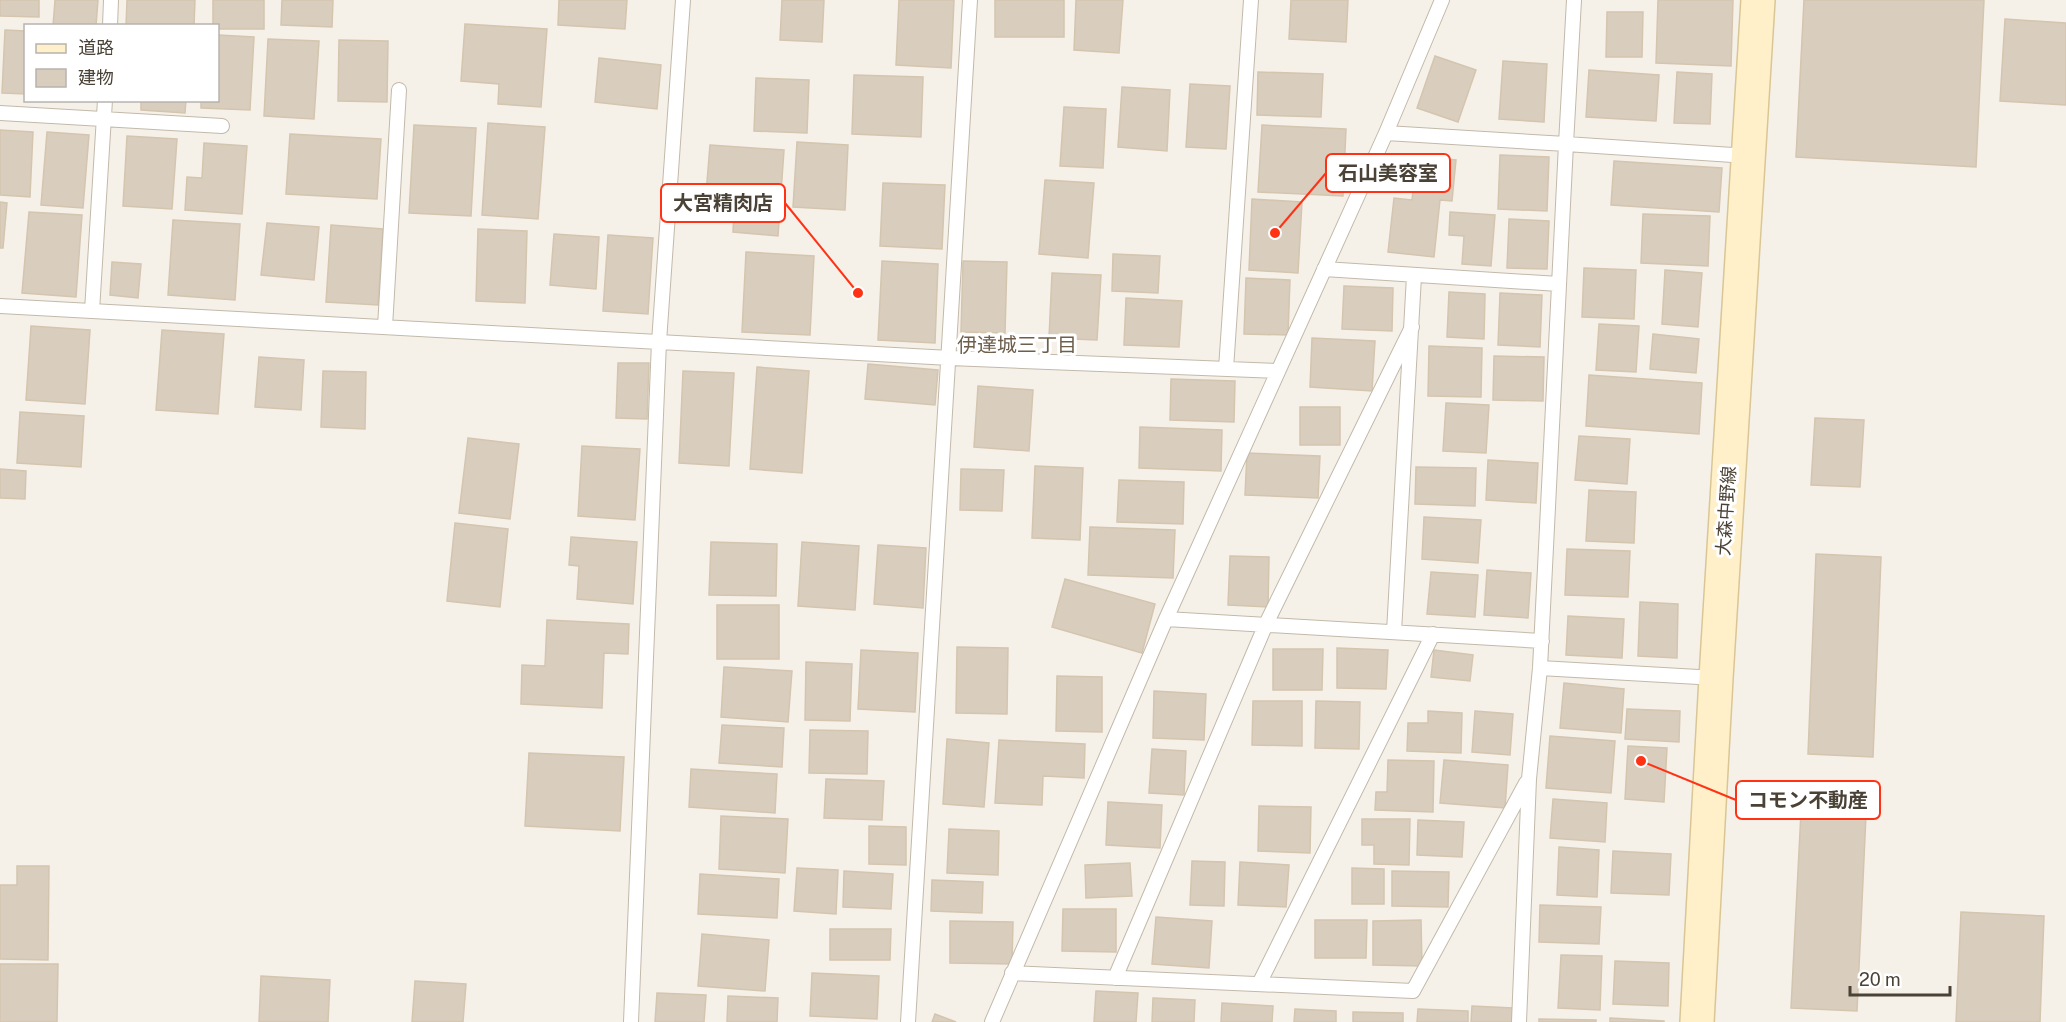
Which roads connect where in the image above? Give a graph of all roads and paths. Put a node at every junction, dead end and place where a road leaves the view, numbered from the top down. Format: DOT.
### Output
graph roads {
  1 [pos="111,0"];
  2 [pos="683,0"];
  3 [pos="970,0"];
  4 [pos="1251,0"];
  5 [pos="1442,0"];
  6 [pos="1574,0"];
  7 [pos="1758,0"];
  8 [pos="110,24"];
  9 [pos="399,90"];
  10 [pos="105,102"];
  11 [pos="0,113"];
  12 [pos="104,121"];
  13 [pos="222,126"];
  14 [pos="1386,133"];
  15 [pos="1566,144"];
  16 [pos="1748,156"];
  17 [pos="1324,270"];
  18 [pos="1414,276"];
  19 [pos="1559,284"];
  20 [pos="0,306"];
  21 [pos="92,311"];
  22 [pos="385,327"];
  23 [pos="1412,327"];
  24 [pos="660,342"];
  25 [pos="950,358"];
  26 [pos="1226,369"];
  27 [pos="1277,371"];
  28 [pos="1166,618"];
  29 [pos="1266,624"];
  30 [pos="1394,632"];
  31 [pos="1433,634"];
  32 [pos="1542,641"];
  33 [pos="1540,668"];
  34 [pos="1716,678"];
  35 [pos="1529,779"];
  36 [pos="1012,973"];
  37 [pos="1115,978"];
  38 [pos="1259,984"];
  39 [pos="631,1022"];
  40 [pos="908,1022"];
  41 [pos="992,1022"];
  42 [pos="1519,1022"];
  43 [pos="1697,1022"];
  1 -- 8 [label="lane"];
  2 -- 24 [label="lane"];
  3 -- 25 [label="lane"];
  4 -- 26 [label="lane"];
  5 -- 14 [label="lane"];
  6 -- 15 [label="lane"];
  7 -- 16 [label="main road, 大森中野線"];
  9 -- 22 [label="lane"];
  10 -- 12 [label="lane"];
  11 -- 12 [label="lane"];
  12 -- 13 [label="lane"];
  12 -- 21 [label="lane"];
  14 -- 15 [label="lane"];
  14 -- 17 [label="lane"];
  15 -- 16 [label="lane"];
  15 -- 19 [label="lane"];
  16 -- 34 [label="main road, 大森中野線"];
  17 -- 18 [label="lane"];
  17 -- 27 [label="lane"];
  18 -- 19 [label="lane"];
  18 -- 23 [label="lane"];
  19 -- 32 [label="lane"];
  20 -- 21 [label="lane"];
  21 -- 22 [label="lane"];
  22 -- 24 [label="lane"];
  23 -- 29 [label="lane"];
  23 -- 30 [label="lane"];
  24 -- 25 [label="lane"];
  24 -- 39 [label="lane"];
  25 -- 26 [label="lane"];
  25 -- 40 [label="lane"];
  26 -- 27 [label="lane"];
  27 -- 28 [label="lane"];
  28 -- 29 [label="lane"];
  28 -- 36 [label="lane"];
  29 -- 30 [label="lane"];
  29 -- 37 [label="lane"];
  30 -- 31 [label="lane"];
  31 -- 32 [label="lane"];
  31 -- 38 [label="lane"];
  32 -- 33 [label="lane"];
  33 -- 34 [label="lane"];
  33 -- 35 [label="lane"];
  34 -- 43 [label="main road, 大森中野線"];
  35 -- 38 [label="lane"];
  35 -- 42 [label="lane"];
  36 -- 37 [label="lane"];
  36 -- 41 [label="lane"];
  37 -- 38 [label="lane"];
}
